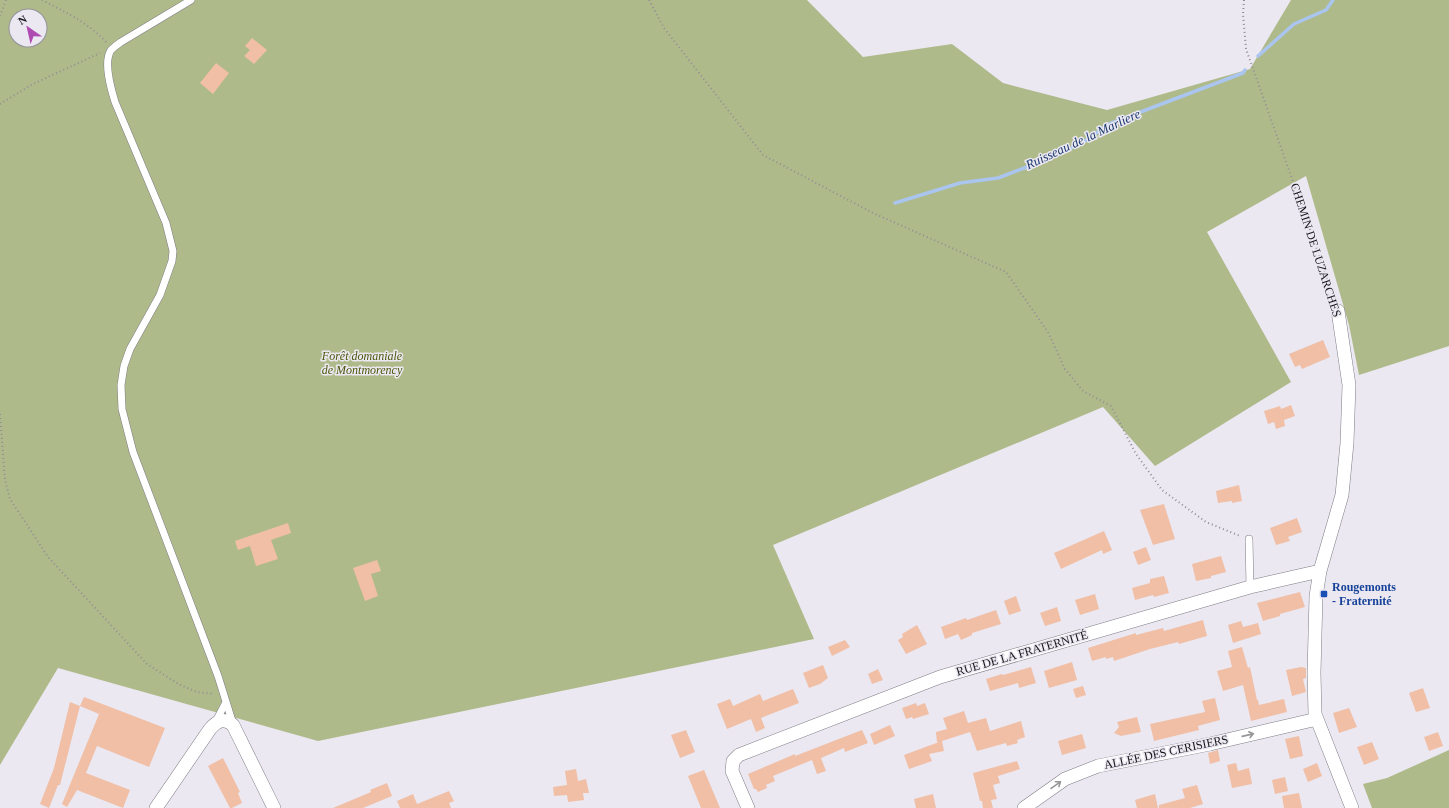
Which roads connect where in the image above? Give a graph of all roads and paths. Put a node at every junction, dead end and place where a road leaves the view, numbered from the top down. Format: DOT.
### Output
graph roads {
  1 [pos="6,0"];
  2 [pos="42,0"];
  3 [pos="191,0"];
  4 [pos="649,0"];
  5 [pos="1244,0"];
  6 [pos="0,16"];
  7 [pos="112,48"];
  8 [pos="0,104"];
  9 [pos="1338,311"];
  10 [pos="0,414"];
  11 [pos="1248,539"];
  12 [pos="1320,571"];
  13 [pos="1250,587"];
  14 [pos="226,699"];
  15 [pos="1317,720"];
  16 [pos="214,724"];
  17 [pos="233,725"];
  18 [pos="156,808"];
  19 [pos="274,808"];
  20 [pos="748,808"];
  21 [pos="1024,808"];
  22 [pos="1352,808"];
  1 -- 6 [label="path"];
  2 -- 7 [label="path"];
  3 -- 7 [label="lane"];
  4 -- 11 [label="path"];
  5 -- 9 [label="path, CHEMIN DE LUZARCHES"];
  7 -- 8 [label="path"];
  7 -- 14 [label="lane"];
  9 -- 12 [label="street, CHEMIN DE LUZARCHES"];
  10 -- 14 [label="path"];
  11 -- 13 [label="lane"];
  12 -- 13 [label="street, RUE DE LA FRATERNITÉ"];
  12 -- 15 [label="street, CHEMIN DE LUZARCHES"];
  13 -- 20 [label="street, RUE DE LA FRATERNITÉ"];
  14 -- 16 [label="lane"];
  14 -- 17 [label="lane"];
  21 -- 15 [label="street, ALLÉE DES CERISIERS, one-way"];
  15 -- 22 [label="street, CHEMIN DE LUZARCHES"];
  16 -- 17 [label="street"];
  16 -- 18 [label="street"];
  17 -- 19 [label="street"];
}
